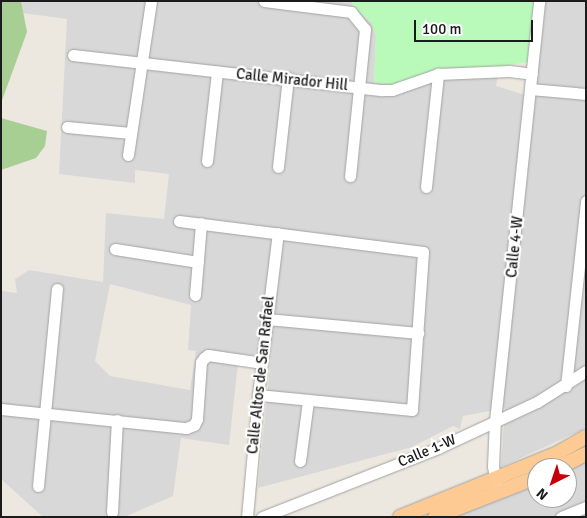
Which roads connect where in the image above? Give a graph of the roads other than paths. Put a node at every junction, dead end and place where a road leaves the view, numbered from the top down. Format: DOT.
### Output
graph roads {
  1 [pos="151,1"];
  2 [pos="264,1"];
  3 [pos="539,1"];
  4 [pos="73,55"];
  5 [pos="143,62"];
  6 [pos="532,69"];
  7 [pos="217,72"];
  8 [pos="438,74"];
  9 [pos="288,78"];
  10 [pos="360,88"];
  11 [pos="530,89"];
  12 [pos="586,94"];
  13 [pos="67,127"];
  14 [pos="131,133"];
  15 [pos="128,155"];
  16 [pos="207,161"];
  17 [pos="278,167"];
  18 [pos="350,176"];
  19 [pos="426,187"];
  20 [pos="586,201"];
  21 [pos="178,220"];
  22 [pos="200,223"];
  23 [pos="278,233"];
  24 [pos="115,248"];
  25 [pos="198,262"];
  26 [pos="57,289"];
  27 [pos="196,295"];
  28 [pos="267,319"];
  29 [pos="418,332"];
  30 [pos="262,363"];
  31 [pos="586,371"];
  32 [pos="566,386"];
  33 [pos="258,395"];
  34 [pos="308,401"];
  35 [pos="1,409"];
  36 [pos="43,413"];
  37 [pos="117,420"];
  38 [pos="495,421"];
  39 [pos="586,437"];
  40 [pos="300,462"];
  41 [pos="527,479"];
  42 [pos="497,485"];
  43 [pos="38,486"];
  44 [pos="586,507"];
  45 [pos="112,512"];
  46 [pos="247,517"];
  47 [pos="262,517"];
  48 [pos="400,517"];
  49 [pos="435,517"];
  50 [pos="561,517"];
  1 -- 5 [label="street"];
  2 -- 10 [label="street"];
  3 -- 6 [label="street, Calle 4-W"];
  4 -- 5 [label="street, Calle Mirador Hill"];
  5 -- 7 [label="street, Calle Mirador Hill"];
  5 -- 14 [label="street"];
  6 -- 8 [label="street, Calle Mirador Hill"];
  6 -- 11 [label="street, Calle 4-W"];
  7 -- 9 [label="street, Calle Mirador Hill"];
  7 -- 16 [label="street"];
  8 -- 10 [label="street, Calle Mirador Hill"];
  8 -- 19 [label="street"];
  9 -- 10 [label="street, Calle Mirador Hill"];
  9 -- 17 [label="street"];
  10 -- 18 [label="street"];
  11 -- 12 [label="street"];
  11 -- 38 [label="street, Calle 4-W"];
  13 -- 14 [label="street"];
  14 -- 15 [label="street"];
  20 -- 32 [label="street"];
  21 -- 22 [label="street"];
  22 -- 23 [label="street"];
  22 -- 25 [label="street"];
  23 -- 28 [label="street, Calle Altos de San Rafael"];
  23 -- 29 [label="street"];
  24 -- 25 [label="street"];
  25 -- 27 [label="street"];
  26 -- 36 [label="street"];
  28 -- 29 [label="street"];
  28 -- 30 [label="street, Calle Altos de San Rafael"];
  29 -- 34 [label="street"];
  30 -- 33 [label="street, Calle Altos de San Rafael"];
  30 -- 37 [label="street"];
  31 -- 32 [label="street, Calle 1-W"];
  32 -- 38 [label="street, Calle 1-W"];
  33 -- 34 [label="street"];
  33 -- 46 [label="street, Calle Altos de San Rafael"];
  34 -- 40 [label="street"];
  35 -- 36 [label="street"];
  36 -- 37 [label="street"];
  36 -- 43 [label="street"];
  37 -- 45 [label="street"];
  38 -- 42 [label="street, Calle 4-W"];
  38 -- 47 [label="street, Calle 1-W"];
  39 -- 42 [label="main road"];
  41 -- 42 [label="main road"];
  42 -- 48 [label="main road"];
  42 -- 49 [label="main road"];
  44 -- 50 [label="street"];
}
